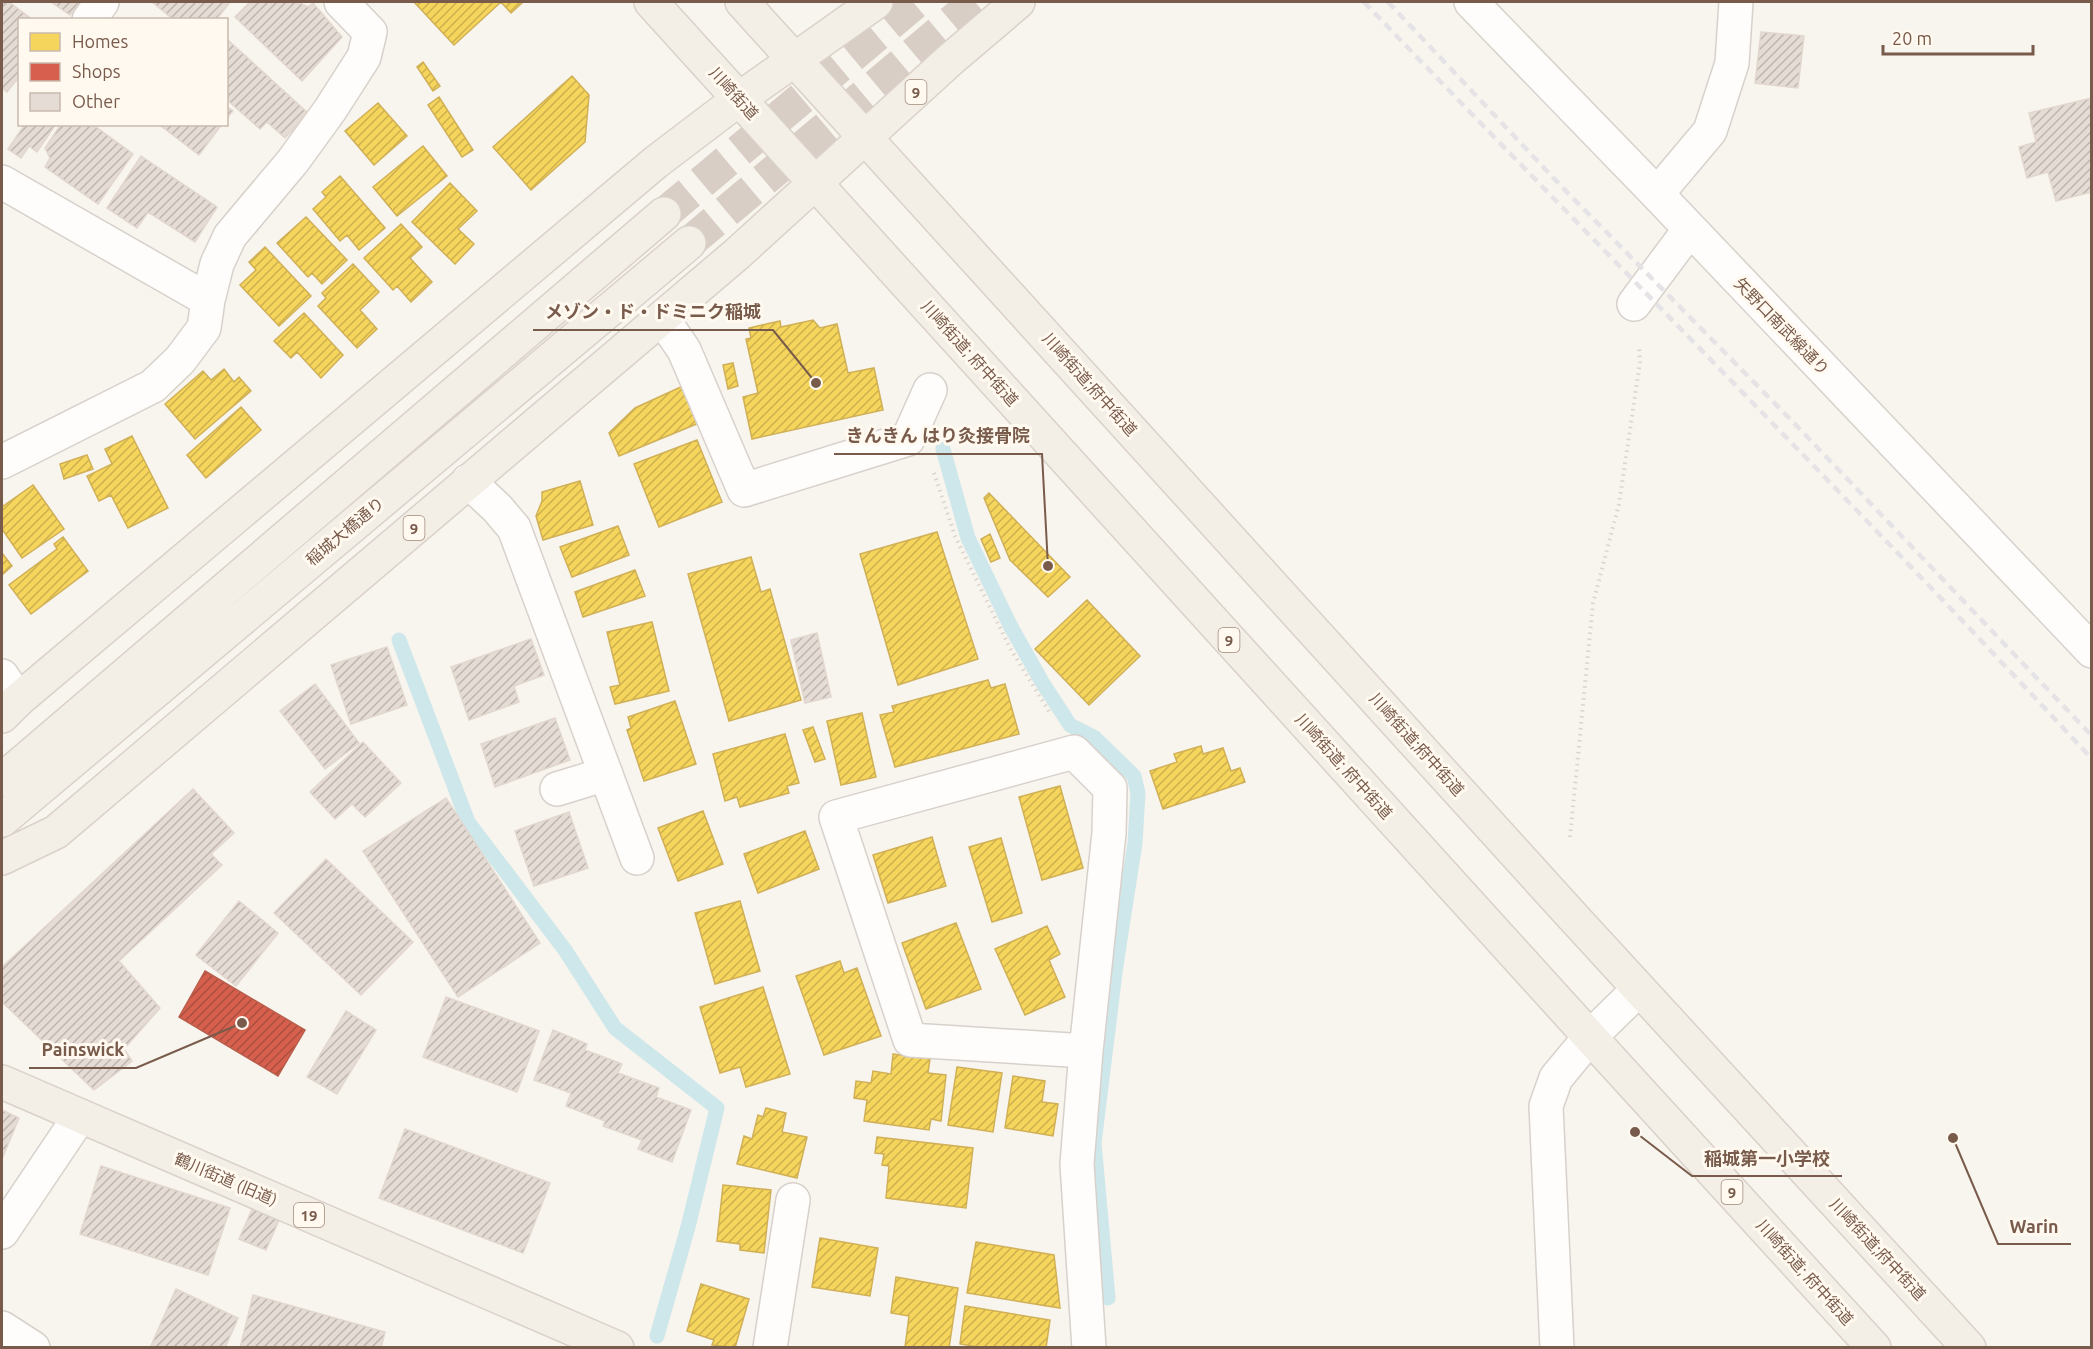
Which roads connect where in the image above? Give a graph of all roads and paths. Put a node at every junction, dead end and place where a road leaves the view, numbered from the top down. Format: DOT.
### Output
graph roads {
  1 [pos="102,2"];
  2 [pos="341,2"];
  3 [pos="651,2"];
  4 [pos="742,2"];
  5 [pos="876,2"];
  6 [pos="1018,2"];
  7 [pos="1471,2"];
  8 [pos="1736,2"];
  9 [pos="90,18"];
  10 [pos="794,60"];
  11 [pos="739,99"];
  12 [pos="866,138"];
  13 [pos="2,182"];
  14 [pos="817,184"];
  15 [pos="1657,194"];
  16 [pos="664,214"];
  17 [pos="1690,229"];
  18 [pos="689,243"];
  19 [pos="208,300"];
  20 [pos="1634,304"];
  21 [pos="662,318"];
  22 [pos="930,390"];
  23 [pos="908,439"];
  24 [pos="2,462"];
  25 [pos="468,481"];
  26 [pos="2091,651"];
  27 [pos="7,697"];
  28 [pos="1074,752"];
  29 [pos="606,774"];
  30 [pos="5,777"];
  31 [pos="557,789"];
  32 [pos="2,820"];
  33 [pos="1570,837"];
  34 [pos="2,858"];
  35 [pos="637,858"];
  36 [pos="1639,989"];
  37 [pos="1590,1037"];
  38 [pos="1086,1051"];
  39 [pos="2,1082"];
  40 [pos="80,1116"];
  41 [pos="793,1200"];
  42 [pos="2,1232"];
  43 [pos="2,1328"];
  44 [pos="33,1347"];
  45 [pos="617,1347"];
  46 [pos="770,1347"];
  47 [pos="1089,1347"];
  48 [pos="1557,1347"];
  49 [pos="1874,1347"];
  50 [pos="1969,1347"];
  1 -- 9 [label="street"];
  2 -- 19 [label="street"];
  3 -- 11 [label="main road, 川崎街道 / 9"];
  4 -- 10 [label="main road"];
  5 -- 10 [label="main road"];
  6 -- 12 [label="main road, 9"];
  7 -- 15 [label="street, 矢野口南武線通り"];
  8 -- 15 [label="street"];
  10 -- 11 [label="main road"];
  10 -- 12 [label="main road"];
  11 -- 14 [label="main road, 川崎街道 / 9"];
  11 -- 27 [label="main road"];
  12 -- 14 [label="main road, 9"];
  12 -- 36 [label="main road, 川崎街道;府中街道"];
  13 -- 19 [label="street"];
  14 -- 21 [label="main road, 9"];
  14 -- 37 [label="main road, 川崎街道; 府中街道 / 9"];
  15 -- 17 [label="street, 矢野口南武線通り"];
  16 -- 30 [label="main road, 稲城大橋通り"];
  17 -- 20 [label="street"];
  17 -- 26 [label="street, 矢野口南武線通り"];
  18 -- 32 [label="main road, 稲城大橋通り"];
  19 -- 24 [label="street"];
  20 -- 33 [label="path"];
  21 -- 23 [label="street"];
  21 -- 25 [label="main road, 9"];
  22 -- 23 [label="street"];
  23 -- 28 [label="path"];
  25 -- 29 [label="street"];
  25 -- 34 [label="main road, 9"];
  28 -- 38 [label="street"];
  28 -- 38 [label="street"];
  29 -- 31 [label="street"];
  29 -- 35 [label="street"];
  36 -- 37 [label="street"];
  36 -- 50 [label="main road, 川崎街道;府中街道"];
  37 -- 48 [label="street"];
  37 -- 49 [label="main road, 川崎街道; 府中街道 / 9"];
  38 -- 47 [label="street"];
  39 -- 40 [label="main road, 鶴川街道 (旧道) / 19"];
  40 -- 42 [label="street"];
  40 -- 45 [label="main road, 鶴川街道 (旧道) / 19"];
  41 -- 46 [label="street"];
  43 -- 44 [label="street"];
}
